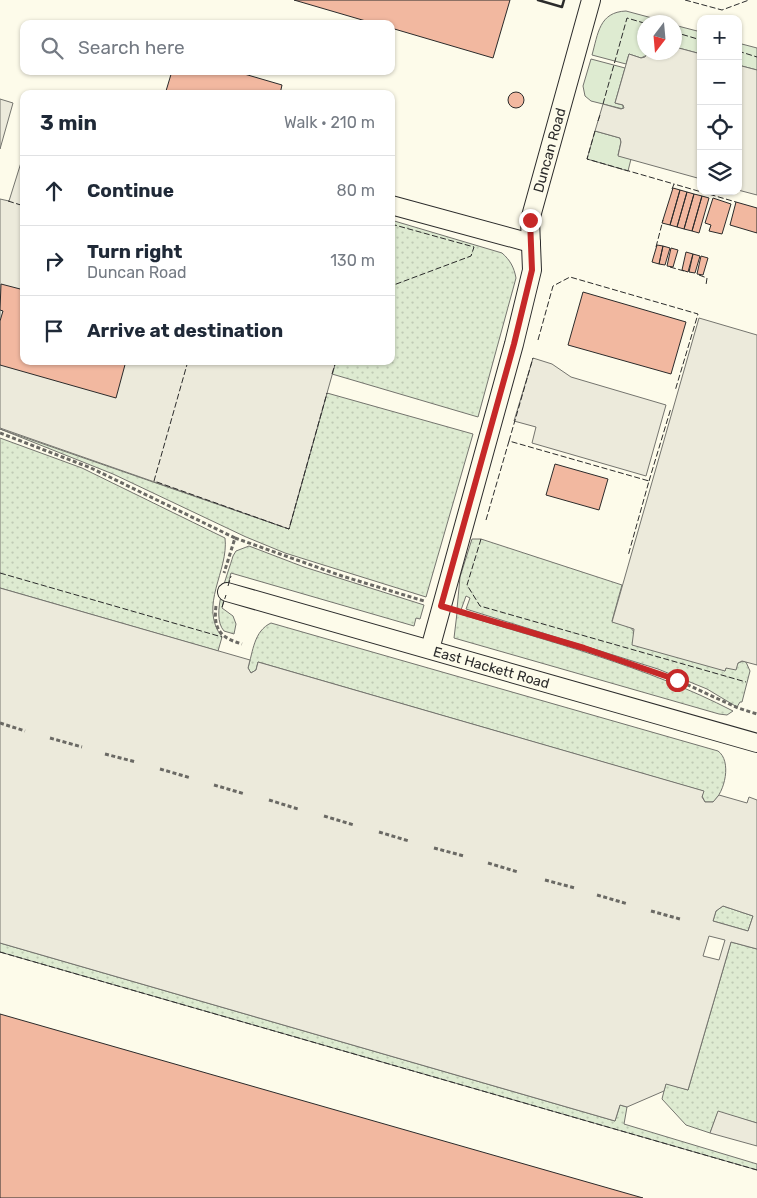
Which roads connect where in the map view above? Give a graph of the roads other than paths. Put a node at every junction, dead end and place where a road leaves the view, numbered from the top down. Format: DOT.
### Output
graph roads {
  1 [pos="591,0"];
  2 [pos="395,206"];
  3 [pos="531,244"];
  4 [pos="222,590"];
  5 [pos="430,649"];
  6 [pos="757,743"];
  1 -- 3 [label="street, Duncan Road"];
  2 -- 3 [label="street"];
  3 -- 5 [label="street, Duncan Road"];
  4 -- 5 [label="street, East Hackett Road"];
  5 -- 6 [label="street, East Hackett Road"];
}
